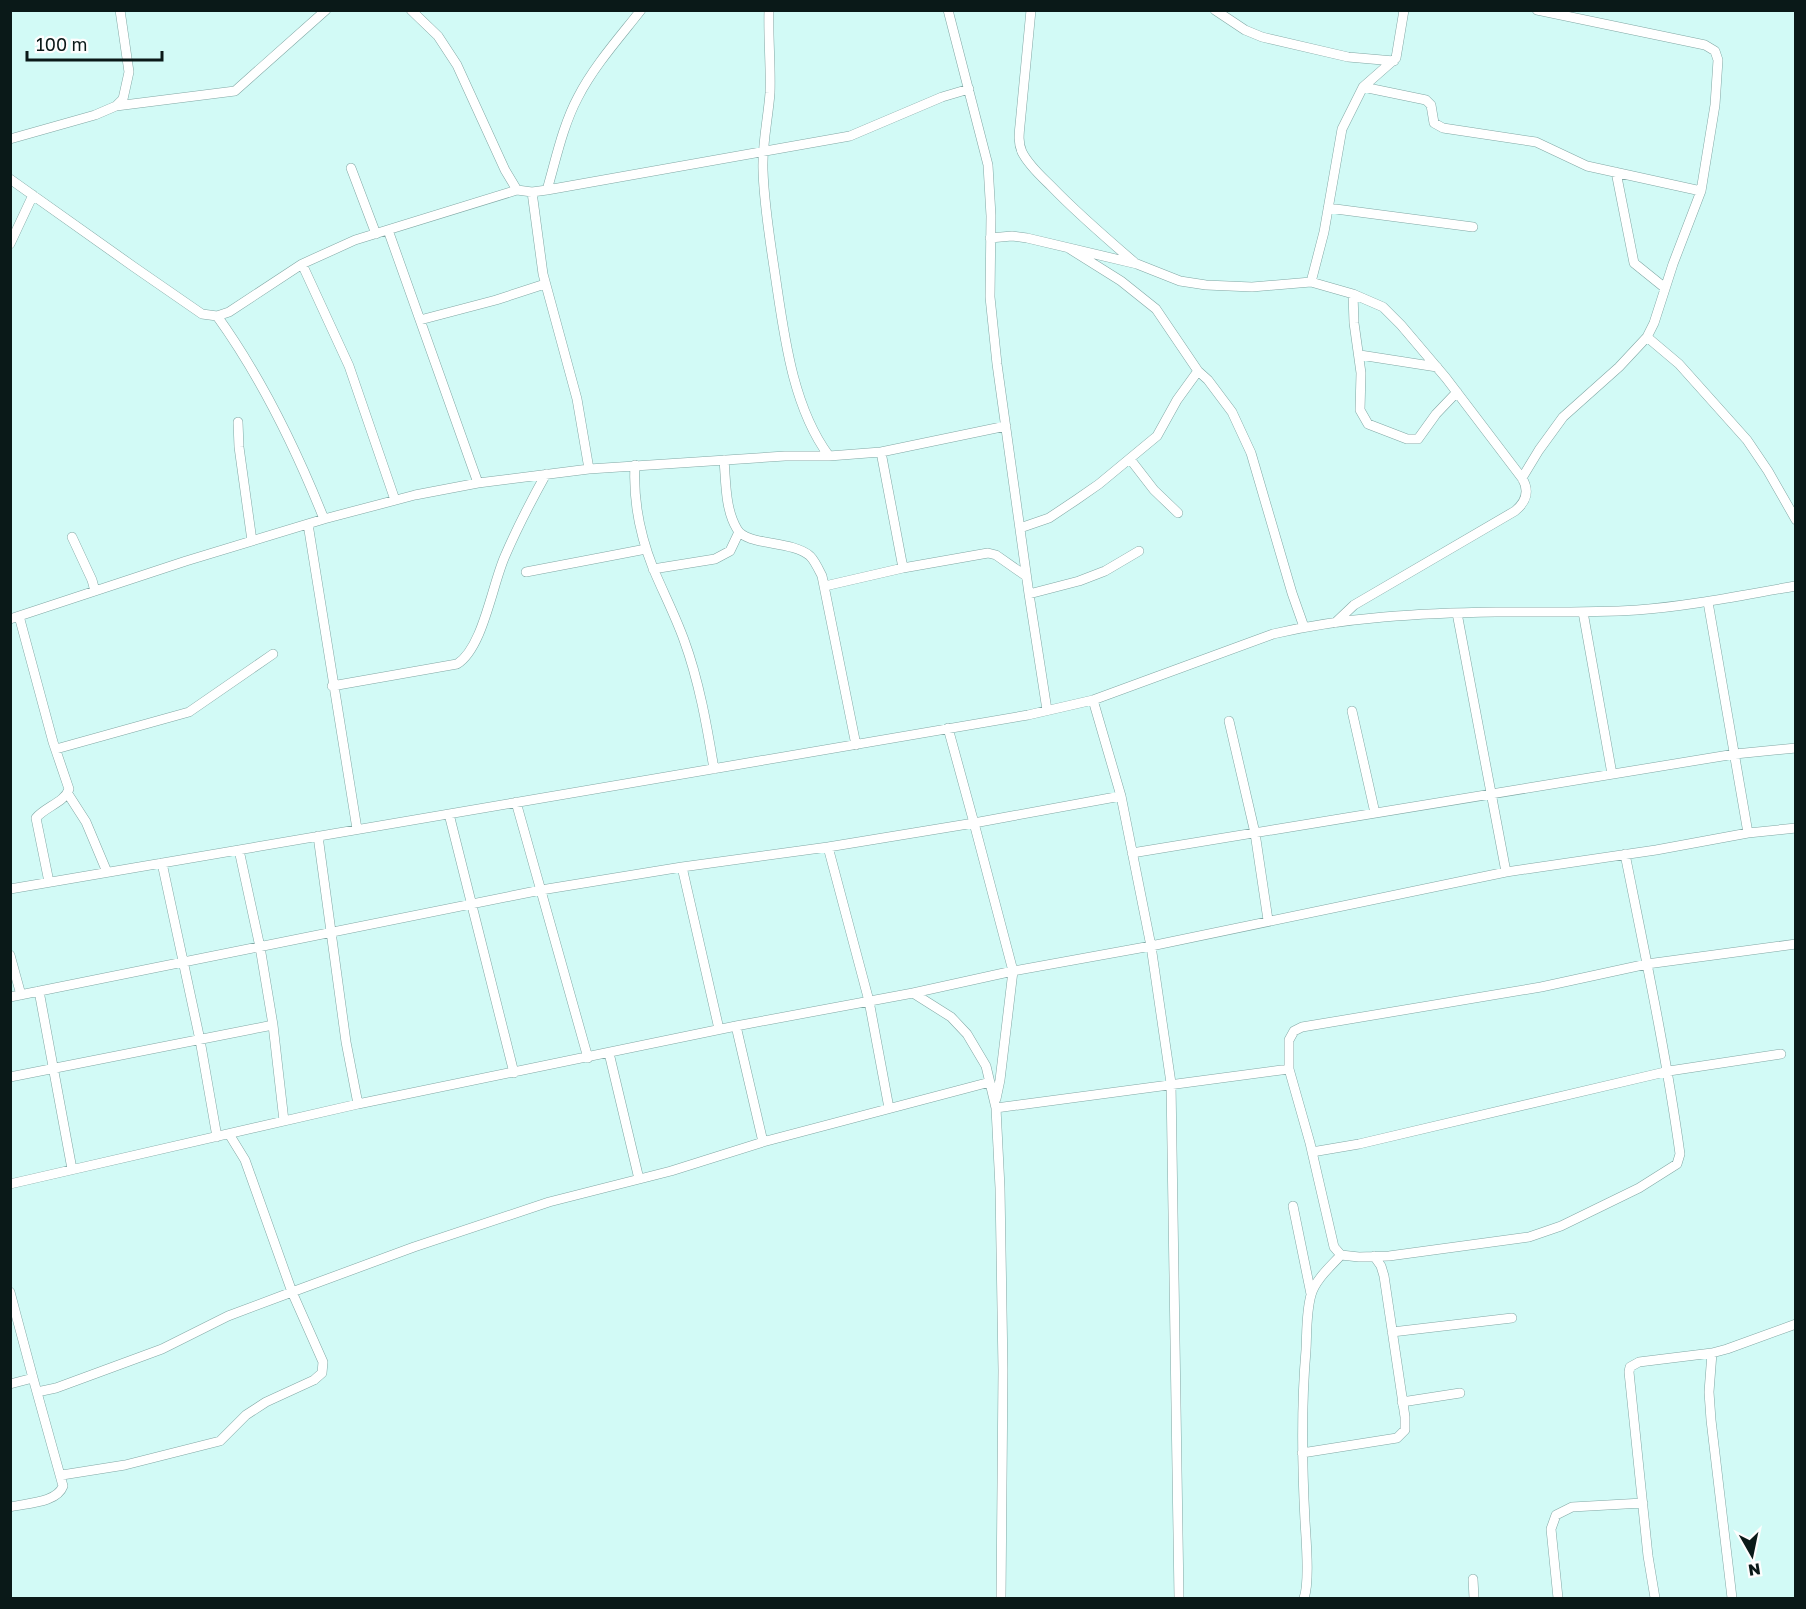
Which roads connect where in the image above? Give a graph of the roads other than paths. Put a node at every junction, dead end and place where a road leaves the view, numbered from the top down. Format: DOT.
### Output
graph roads {
  1 [pos="120,10"];
  2 [pos="326,10"];
  3 [pos="641,10"];
  4 [pos="769,10"];
  5 [pos="948,10"];
  6 [pos="1031,10"];
  7 [pos="1215,10"];
  8 [pos="1404,10"];
  9 [pos="1538,10"];
  10 [pos="416,12"];
  11 [pos="1394,61"];
  12 [pos="1363,87"];
  13 [pos="969,89"];
  14 [pos="116,106"];
  15 [pos="10,139"];
  16 [pos="763,152"];
  17 [pos="351,168"];
  18 [pos="1616,172"];
  19 [pos="10,179"];
  20 [pos="15,186"];
  21 [pos="517,190"];
  22 [pos="547,190"];
  23 [pos="1701,191"];
  24 [pos="532,192"];
  25 [pos="33,195"];
  26 [pos="1328,208"];
  27 [pos="1473,227"];
  28 [pos="388,230"];
  29 [pos="376,234"];
  30 [pos="990,238"];
  31 [pos="10,244"];
  32 [pos="1070,249"];
  33 [pos="302,264"];
  34 [pos="1137,264"];
  35 [pos="1311,282"];
  36 [pos="545,284"];
  37 [pos="1665,288"];
  38 [pos="1353,294"];
  39 [pos="217,316"];
  40 [pos="420,320"];
  41 [pos="1647,337"];
  42 [pos="1360,356"];
  43 [pos="1437,367"];
  44 [pos="1198,371"];
  45 [pos="1457,392"];
  46 [pos="238,422"];
  47 [pos="1006,426"];
  48 [pos="881,452"];
  49 [pos="829,456"];
  50 [pos="1130,459"];
  51 [pos="724,460"];
  52 [pos="635,465"];
  53 [pos="589,469"];
  54 [pos="546,474"];
  55 [pos="1522,478"];
  56 [pos="478,483"];
  57 [pos="395,500"];
  58 [pos="1178,513"];
  59 [pos="324,519"];
  60 [pos="1796,520"];
  61 [pos="308,524"];
  62 [pos="1020,528"];
  63 [pos="739,532"];
  64 [pos="72,537"];
  65 [pos="252,541"];
  66 [pos="646,549"];
  67 [pos="1139,551"];
  68 [pos="903,568"];
  69 [pos="653,569"];
  70 [pos="526,572"];
  71 [pos="1026,576"];
  72 [pos="825,586"];
  73 [pos="1796,586"];
  74 [pos="95,591"];
  75 [pos="1029,594"];
  76 [pos="1708,602"];
  77 [pos="1583,612"];
  78 [pos="1457,613"];
  79 [pos="15,618"];
  80 [pos="1335,623"];
  81 [pos="1304,627"];
  82 [pos="273,654"];
  83 [pos="332,686"];
  84 [pos="1093,700"];
  85 [pos="1047,710"];
  86 [pos="1352,711"];
  87 [pos="1228,721"];
  88 [pos="948,728"];
  89 [pos="856,745"];
  90 [pos="1796,748"];
  91 [pos="56,749"];
  92 [pos="1735,754"];
  93 [pos="714,769"];
  94 [pos="1612,774"];
  95 [pos="68,794"];
  96 [pos="1492,795"];
  97 [pos="1121,796"];
  98 [pos="516,802"];
  99 [pos="1375,813"];
  100 [pos="448,814"];
  101 [pos="974,823"];
  102 [pos="1796,828"];
  103 [pos="357,829"];
  104 [pos="1255,832"];
  105 [pos="1748,833"];
  106 [pos="318,836"];
  107 [pos="828,847"];
  108 [pos="239,850"];
  109 [pos="1132,854"];
  110 [pos="1625,854"];
  111 [pos="162,863"];
  112 [pos="682,867"];
  113 [pos="107,872"];
  114 [pos="1506,872"];
  115 [pos="49,882"];
  116 [pos="10,889"];
  117 [pos="541,890"];
  118 [pos="471,905"];
  119 [pos="1268,920"];
  120 [pos="331,933"];
  121 [pos="1796,944"];
  122 [pos="1151,946"];
  123 [pos="260,947"];
  124 [pos="10,955"];
  125 [pos="184,963"];
  126 [pos="1647,964"];
  127 [pos="1013,971"];
  128 [pos="39,991"];
  129 [pos="913,993"];
  130 [pos="21,994"];
  131 [pos="10,997"];
  132 [pos="869,1001"];
  133 [pos="273,1025"];
  134 [pos="736,1026"];
  135 [pos="719,1029"];
  136 [pos="200,1040"];
  137 [pos="609,1053"];
  138 [pos="1781,1054"];
  139 [pos="588,1058"];
  140 [pos="1289,1069"];
  141 [pos="54,1070"];
  142 [pos="1669,1071"];
  143 [pos="514,1073"];
  144 [pos="10,1077"];
  145 [pos="990,1082"];
  146 [pos="1171,1083"];
  147 [pos="358,1104"];
  148 [pos="995,1105"];
  149 [pos="889,1108"];
  150 [pos="284,1121"];
  151 [pos="229,1134"];
  152 [pos="216,1137"];
  153 [pos="763,1142"];
  154 [pos="1312,1152"];
  155 [pos="72,1169"];
  156 [pos="639,1179"];
  157 [pos="10,1184"];
  158 [pos="1293,1206"];
  159 [pos="1341,1255"];
  160 [pos="1374,1256"];
  161 [pos="10,1292"];
  162 [pos="292,1292"];
  163 [pos="1311,1294"];
  164 [pos="1512,1318"];
  165 [pos="1796,1324"];
  166 [pos="1392,1332"];
  167 [pos="1712,1353"];
  168 [pos="33,1378"];
  169 [pos="10,1384"];
  170 [pos="37,1392"];
  171 [pos="1460,1393"];
  172 [pos="1402,1402"];
  173 [pos="1302,1453"];
  174 [pos="62,1475"];
  175 [pos="1643,1503"];
  176 [pos="10,1507"];
  177 [pos="1473,1579"];
  178 [pos="1001,1599"];
  179 [pos="1179,1599"];
  180 [pos="1304,1599"];
  181 [pos="1474,1599"];
  182 [pos="1558,1599"];
  183 [pos="1655,1599"];
  184 [pos="1732,1599"];
  1 -- 14 [label="street"];
  2 -- 14 [label="street"];
  3 -- 22 [label="street"];
  4 -- 16 [label="street"];
  5 -- 13 [label="street"];
  6 -- 34 [label="street"];
  7 -- 11 [label="street"];
  8 -- 11 [label="street"];
  9 -- 23 [label="street"];
  10 -- 21 [label="street"];
  11 -- 12 [label="street"];
  12 -- 18 [label="street"];
  12 -- 26 [label="street"];
  13 -- 16 [label="street"];
  13 -- 30 [label="street"];
  14 -- 15 [label="street"];
  16 -- 22 [label="street"];
  16 -- 49 [label="street"];
  17 -- 29 [label="street"];
  18 -- 23 [label="street"];
  18 -- 37 [label="street"];
  19 -- 20 [label="street"];
  20 -- 25 [label="street"];
  21 -- 24 [label="street"];
  21 -- 28 [label="street"];
  22 -- 24 [label="street"];
  23 -- 37 [label="street"];
  24 -- 36 [label="street"];
  25 -- 31 [label="street"];
  25 -- 39 [label="street"];
  26 -- 27 [label="street"];
  26 -- 35 [label="street"];
  28 -- 29 [label="street"];
  28 -- 40 [label="street"];
  29 -- 33 [label="street"];
  30 -- 32 [label="street"];
  30 -- 47 [label="street"];
  32 -- 34 [label="street"];
  32 -- 44 [label="street"];
  33 -- 39 [label="street"];
  33 -- 57 [label="street"];
  34 -- 35 [label="street"];
  35 -- 38 [label="street"];
  36 -- 40 [label="street"];
  36 -- 53 [label="street"];
  37 -- 41 [label="street"];
  38 -- 42 [label="street"];
  38 -- 43 [label="street"];
  39 -- 59 [label="street"];
  40 -- 56 [label="street"];
  41 -- 55 [label="street"];
  41 -- 60 [label="street"];
  42 -- 43 [label="street"];
  42 -- 45 [label="street"];
  43 -- 45 [label="street"];
  44 -- 50 [label="street"];
  44 -- 81 [label="street"];
  45 -- 55 [label="street"];
  46 -- 65 [label="street"];
  47 -- 48 [label="street"];
  47 -- 62 [label="street"];
  48 -- 49 [label="street"];
  48 -- 68 [label="street"];
  49 -- 51 [label="street"];
  50 -- 58 [label="street"];
  50 -- 62 [label="street"];
  51 -- 52 [label="street"];
  51 -- 63 [label="street"];
  52 -- 53 [label="street"];
  52 -- 66 [label="street"];
  53 -- 54 [label="street"];
  54 -- 56 [label="street"];
  54 -- 83 [label="street"];
  55 -- 80 [label="street"];
  56 -- 57 [label="street"];
  57 -- 59 [label="street"];
  59 -- 61 [label="street"];
  61 -- 65 [label="street"];
  61 -- 83 [label="street"];
  62 -- 71 [label="street"];
  63 -- 69 [label="street"];
  63 -- 72 [label="street"];
  64 -- 74 [label="street"];
  65 -- 74 [label="street"];
  66 -- 69 [label="street"];
  66 -- 70 [label="street"];
  67 -- 75 [label="street"];
  68 -- 71 [label="street"];
  68 -- 72 [label="street"];
  69 -- 93 [label="street"];
  71 -- 75 [label="street"];
  72 -- 89 [label="street"];
  73 -- 76 [label="street"];
  74 -- 79 [label="street"];
  75 -- 85 [label="street"];
  76 -- 77 [label="street"];
  76 -- 92 [label="street"];
  77 -- 78 [label="street"];
  77 -- 94 [label="street"];
  78 -- 80 [label="street"];
  78 -- 96 [label="street"];
  79 -- 91 [label="street"];
  80 -- 81 [label="street"];
  81 -- 84 [label="street"];
  82 -- 91 [label="street"];
  83 -- 103 [label="street"];
  84 -- 85 [label="street"];
  84 -- 97 [label="street"];
  85 -- 88 [label="street"];
  86 -- 99 [label="street"];
  87 -- 104 [label="street"];
  88 -- 89 [label="street"];
  88 -- 101 [label="street"];
  89 -- 93 [label="street"];
  90 -- 92 [label="street"];
  91 -- 95 [label="street"];
  92 -- 94 [label="street"];
  92 -- 105 [label="street"];
  93 -- 98 [label="street"];
  94 -- 96 [label="street"];
  95 -- 113 [label="street"];
  95 -- 115 [label="street"];
  96 -- 99 [label="street"];
  96 -- 114 [label="street"];
  97 -- 101 [label="street"];
  97 -- 109 [label="street"];
  98 -- 100 [label="street"];
  98 -- 117 [label="street"];
  99 -- 104 [label="street"];
  100 -- 103 [label="street"];
  100 -- 118 [label="street"];
  101 -- 107 [label="street"];
  101 -- 127 [label="street"];
  102 -- 105 [label="street"];
  103 -- 106 [label="street"];
  104 -- 109 [label="street"];
  104 -- 119 [label="street"];
  105 -- 110 [label="street"];
  106 -- 108 [label="street"];
  106 -- 120 [label="street"];
  107 -- 112 [label="street"];
  107 -- 132 [label="street"];
  108 -- 111 [label="street"];
  108 -- 123 [label="street"];
  109 -- 122 [label="street"];
  110 -- 114 [label="street"];
  110 -- 126 [label="street"];
  111 -- 113 [label="street"];
  111 -- 125 [label="street"];
  112 -- 117 [label="street"];
  112 -- 135 [label="street"];
  113 -- 115 [label="street"];
  114 -- 119 [label="street"];
  115 -- 116 [label="street"];
  117 -- 118 [label="street"];
  117 -- 139 [label="street"];
  118 -- 120 [label="street"];
  118 -- 143 [label="street"];
  119 -- 122 [label="street"];
  120 -- 123 [label="street"];
  120 -- 147 [label="street"];
  121 -- 126 [label="street"];
  122 -- 127 [label="street"];
  122 -- 146 [label="street"];
  123 -- 125 [label="street"];
  123 -- 133 [label="street"];
  124 -- 130 [label="street"];
  125 -- 128 [label="street"];
  125 -- 136 [label="street"];
  126 -- 140 [label="street"];
  126 -- 142 [label="street"];
  127 -- 129 [label="street"];
  127 -- 148 [label="street"];
  128 -- 130 [label="street"];
  128 -- 141 [label="street"];
  129 -- 132 [label="street"];
  129 -- 145 [label="street"];
  130 -- 131 [label="street"];
  132 -- 134 [label="street"];
  132 -- 149 [label="street"];
  133 -- 136 [label="street"];
  133 -- 150 [label="street"];
  134 -- 135 [label="street"];
  134 -- 153 [label="street"];
  135 -- 137 [label="street"];
  136 -- 141 [label="street"];
  136 -- 152 [label="street"];
  137 -- 139 [label="street"];
  137 -- 156 [label="street"];
  138 -- 142 [label="street"];
  139 -- 143 [label="street"];
  140 -- 146 [label="street"];
  140 -- 154 [label="street"];
  141 -- 144 [label="street"];
  141 -- 155 [label="street"];
  142 -- 154 [label="street"];
  142 -- 160 [label="street"];
  143 -- 147 [label="street"];
  145 -- 148 [label="street"];
  145 -- 149 [label="street"];
  146 -- 148 [label="street"];
  146 -- 179 [label="street"];
  147 -- 150 [label="street"];
  148 -- 178 [label="street"];
  149 -- 153 [label="street"];
  150 -- 151 [label="street"];
  151 -- 152 [label="street"];
  151 -- 162 [label="street"];
  152 -- 155 [label="street"];
  153 -- 156 [label="street"];
  154 -- 159 [label="street"];
  155 -- 157 [label="street"];
  156 -- 162 [label="street"];
  158 -- 163 [label="street"];
  159 -- 160 [label="street"];
  159 -- 163 [label="street"];
  160 -- 166 [label="street"];
  161 -- 168 [label="street"];
  162 -- 170 [label="street"];
  162 -- 174 [label="street"];
  163 -- 173 [label="street"];
  164 -- 166 [label="street"];
  165 -- 167 [label="street"];
  166 -- 172 [label="street"];
  167 -- 175 [label="street"];
  167 -- 184 [label="street"];
  168 -- 169 [label="street"];
  168 -- 170 [label="street"];
  170 -- 174 [label="street"];
  171 -- 172 [label="street"];
  172 -- 173 [label="street"];
  173 -- 180 [label="street"];
  174 -- 176 [label="street"];
  175 -- 182 [label="street"];
  175 -- 183 [label="street"];
  177 -- 181 [label="street"];
}
